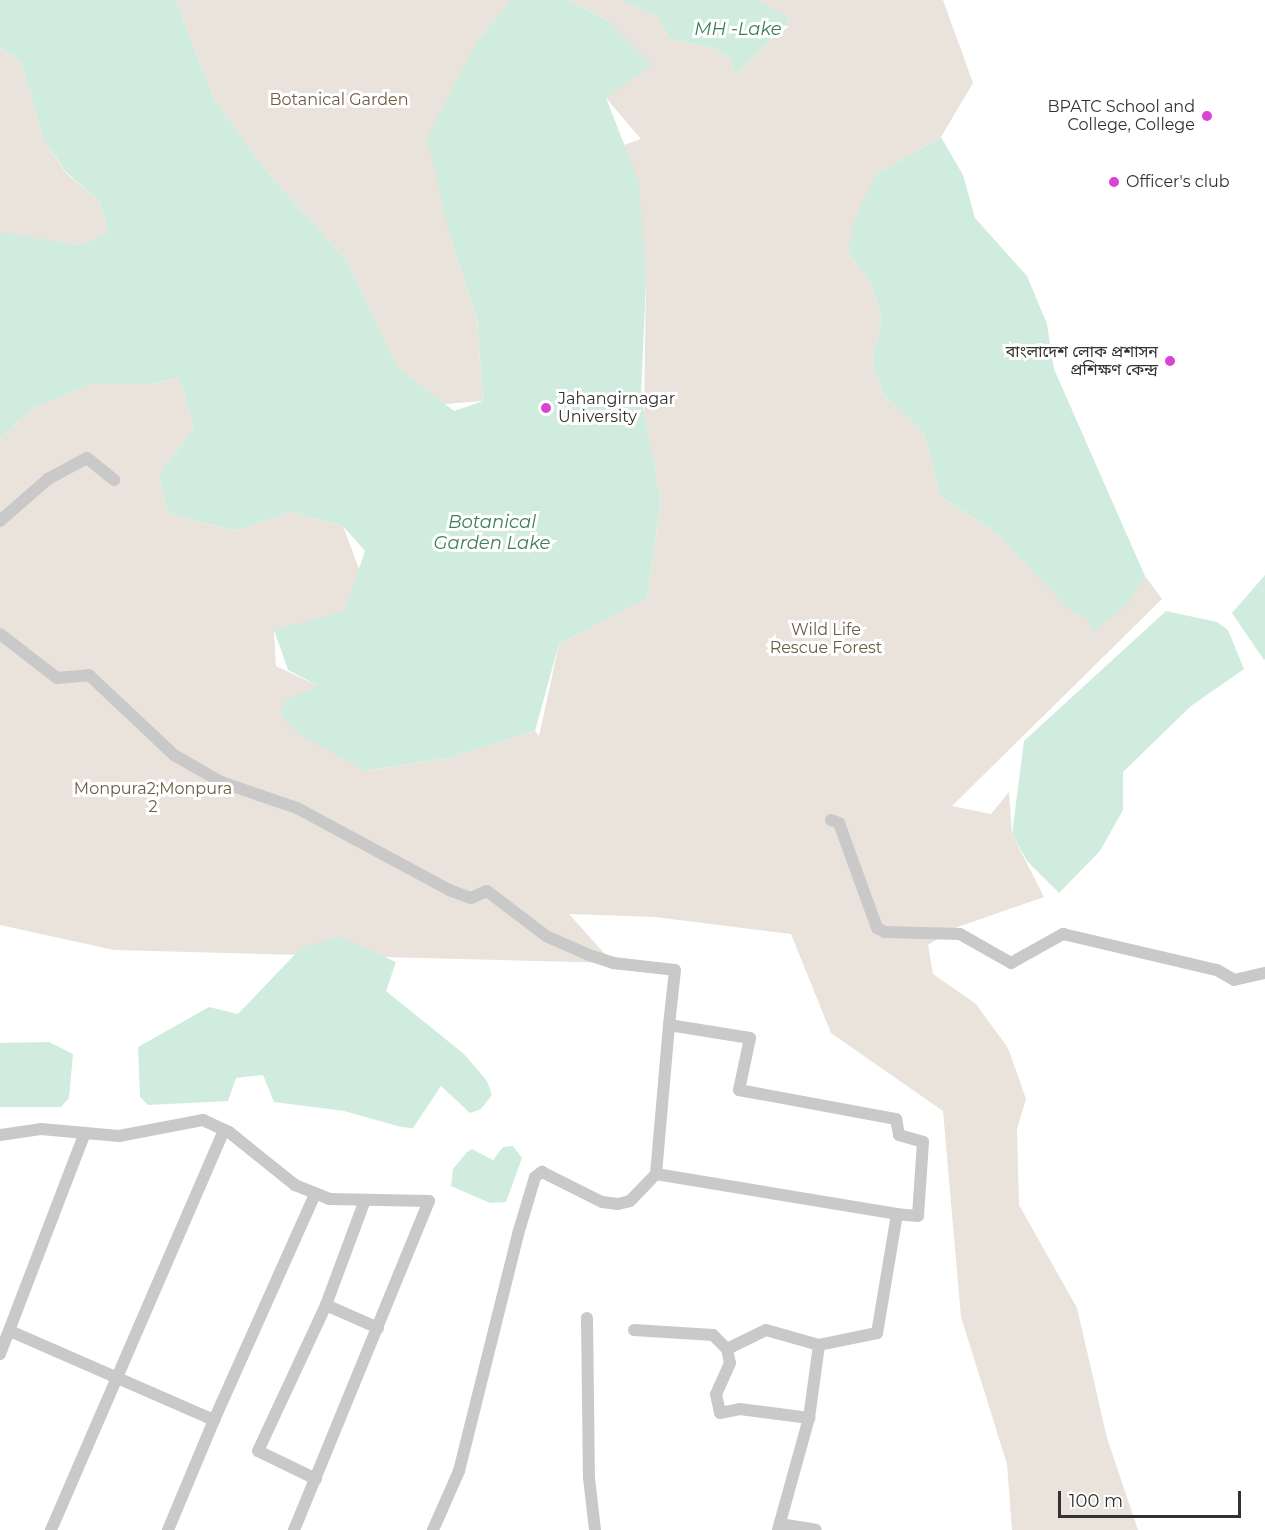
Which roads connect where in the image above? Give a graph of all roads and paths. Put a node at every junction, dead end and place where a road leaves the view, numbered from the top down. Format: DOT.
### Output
graph roads {
  1 [pos="114,480"];
  2 [pos="0,521"];
  3 [pos="0,634"];
  4 [pos="831,820"];
  5 [pos="1265,972"];
  6 [pos="669,1025"];
  7 [pos="224,1130"];
  8 [pos="85,1133"];
  9 [pos="0,1135"];
  10 [pos="656,1174"];
  11 [pos="315,1194"];
  12 [pos="365,1200"];
  13 [pos="897,1214"];
  14 [pos="326,1305"];
  15 [pos="587,1318"];
  16 [pos="378,1328"];
  17 [pos="634,1330"];
  18 [pos="9,1331"];
  19 [pos="819,1345"];
  20 [pos="727,1348"];
  21 [pos="0,1354"];
  22 [pos="117,1377"];
  23 [pos="809,1418"];
  24 [pos="214,1420"];
  25 [pos="316,1479"];
  26 [pos="779,1527"];
  27 [pos="51,1530"];
  28 [pos="168,1530"];
  29 [pos="294,1530"];
  30 [pos="433,1530"];
  31 [pos="596,1530"];
  32 [pos="816,1530"];
  1 -- 2 [label="street"];
  3 -- 6 [label="street"];
  4 -- 5 [label="street"];
  6 -- 10 [label="street"];
  6 -- 13 [label="street"];
  7 -- 8 [label="street"];
  7 -- 11 [label="street"];
  7 -- 22 [label="street"];
  8 -- 9 [label="street"];
  8 -- 18 [label="street"];
  10 -- 13 [label="street"];
  10 -- 30 [label="street"];
  11 -- 12 [label="street"];
  11 -- 24 [label="street"];
  12 -- 14 [label="street"];
  12 -- 16 [label="street"];
  13 -- 19 [label="street"];
  14 -- 16 [label="street"];
  14 -- 25 [label="street"];
  15 -- 31 [label="street"];
  16 -- 25 [label="street"];
  17 -- 20 [label="street"];
  18 -- 21 [label="street"];
  18 -- 22 [label="street"];
  19 -- 20 [label="street"];
  19 -- 23 [label="street"];
  20 -- 23 [label="street"];
  22 -- 24 [label="street"];
  22 -- 27 [label="street"];
  23 -- 26 [label="street"];
  24 -- 28 [label="street"];
  25 -- 29 [label="street"];
  26 -- 32 [label="street"];
}
